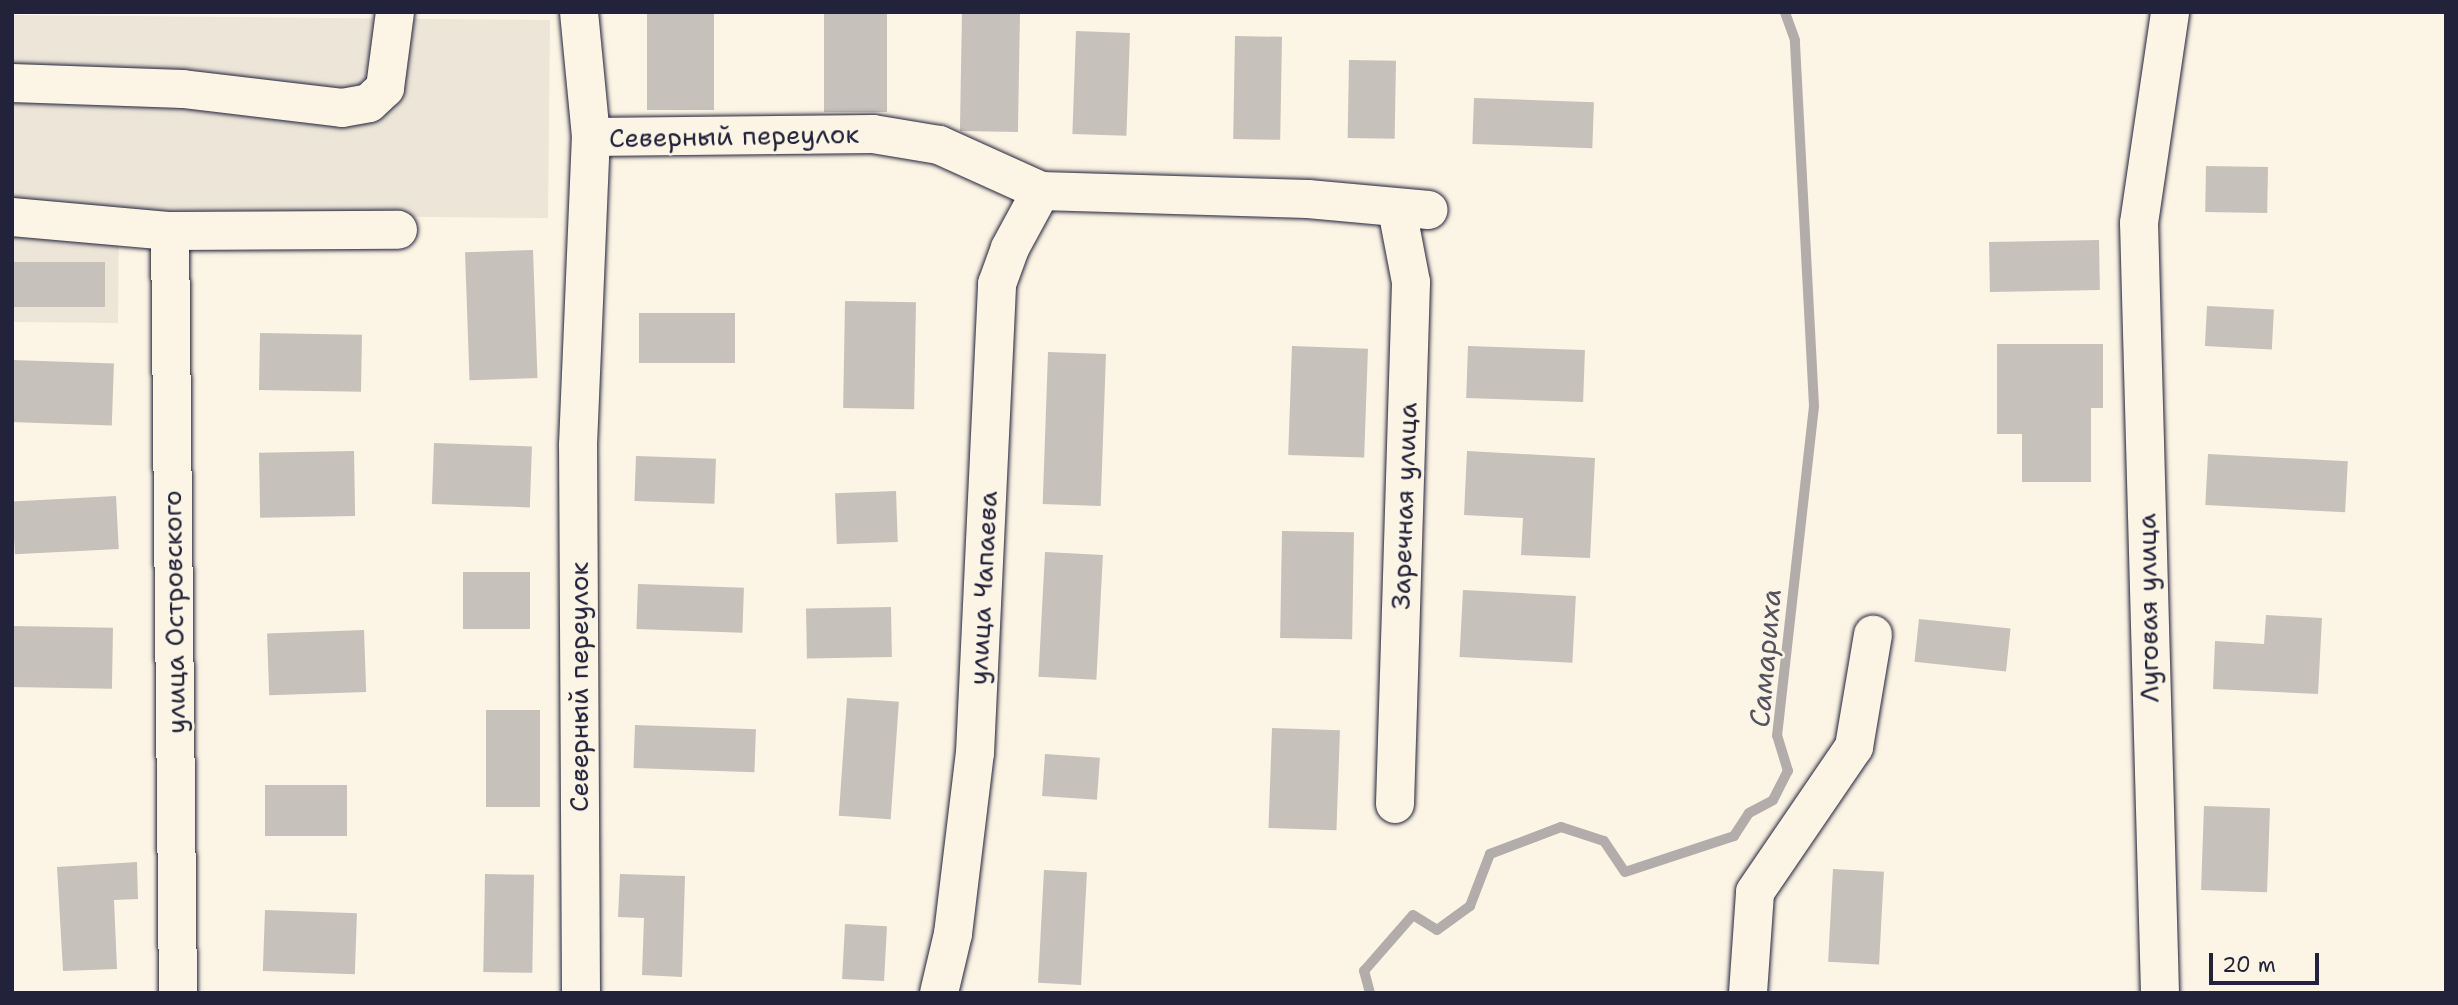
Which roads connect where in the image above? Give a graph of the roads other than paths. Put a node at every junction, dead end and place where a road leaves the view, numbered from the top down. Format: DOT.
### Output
graph roads {
  1 [pos="395,12"];
  2 [pos="579,12"];
  3 [pos="2170,12"];
  4 [pos="12,83"];
  5 [pos="592,137"];
  6 [pos="1041,191"];
  7 [pos="1412,209"];
  8 [pos="12,218"];
  9 [pos="398,230"];
  10 [pos="170,231"];
  11 [pos="1873,635"];
  12 [pos="1395,804"];
  13 [pos="178,993"];
  14 [pos="581,993"];
  15 [pos="939,993"];
  16 [pos="1748,993"];
  17 [pos="2160,993"];
  1 -- 4 [label="street"];
  2 -- 5 [label="street"];
  3 -- 17 [label="street, Луговая улица"];
  5 -- 6 [label="street, Северный переулок"];
  5 -- 14 [label="street, Северный переулок"];
  6 -- 7 [label="street, Северный переулок"];
  6 -- 15 [label="street, улица Чапаева"];
  7 -- 12 [label="street, Заречная улица"];
  8 -- 10 [label="street"];
  9 -- 10 [label="street"];
  10 -- 13 [label="street, улица Островского"];
  11 -- 16 [label="street"];
}
